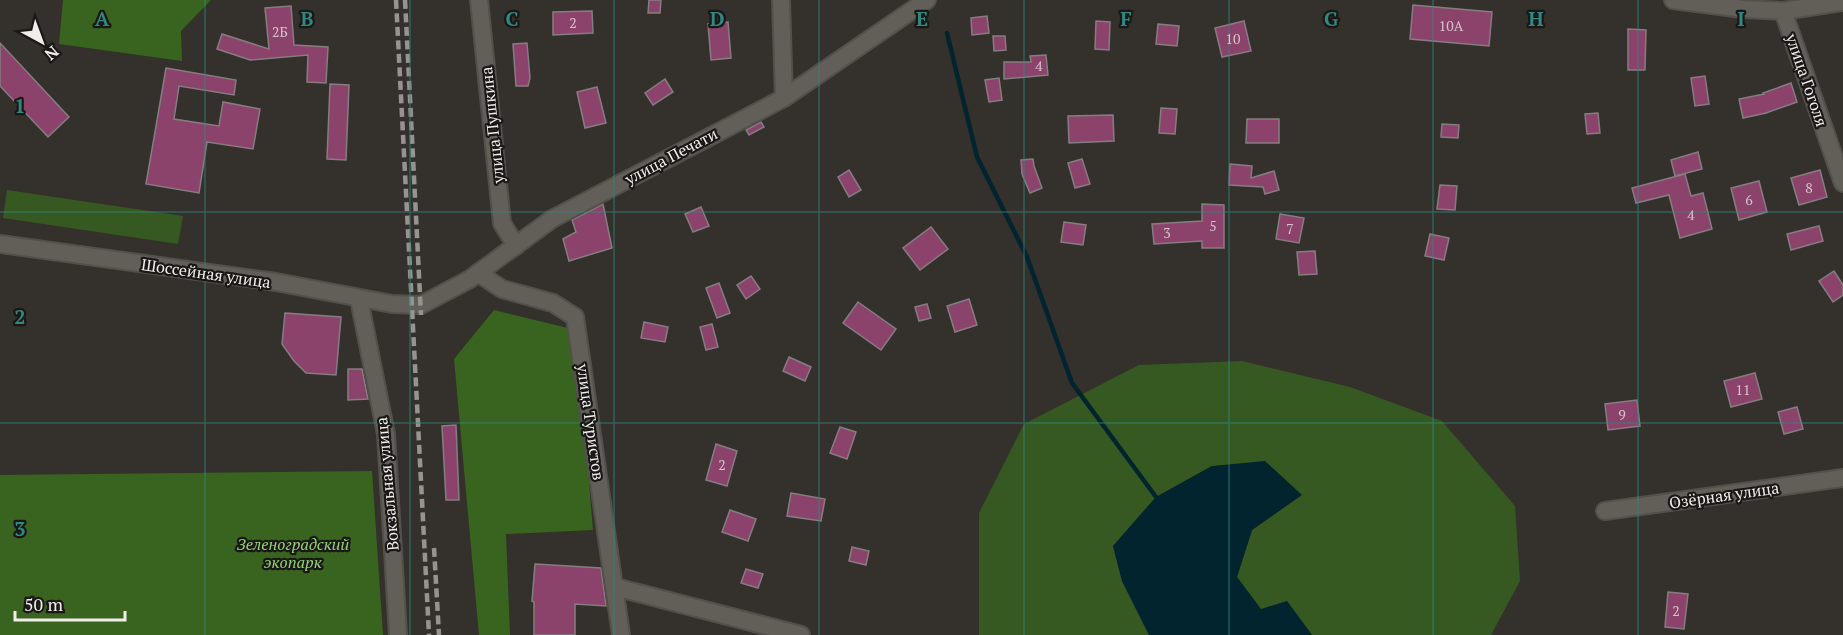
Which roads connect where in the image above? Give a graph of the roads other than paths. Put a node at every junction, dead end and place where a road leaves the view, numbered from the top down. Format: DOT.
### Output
graph roads {
  1 [pos="479,0"];
  2 [pos="781,0"];
  3 [pos="927,0"];
  4 [pos="1673,0"];
  5 [pos="1843,2"];
  6 [pos="1783,10"];
  7 [pos="784,98"];
  8 [pos="1843,183"];
  9 [pos="0,244"];
  10 [pos="516,246"];
  11 [pos="478,273"];
  12 [pos="359,299"];
  13 [pos="412,306"];
  14 [pos="1843,478"];
  15 [pos="1605,511"];
  16 [pos="615,587"];
  17 [pos="398,635"];
  18 [pos="621,635"];
  19 [pos="801,635"];
  1 -- 10 [label="street, улица Пушкина"];
  2 -- 7 [label="street"];
  3 -- 7 [label="street, улица Печати"];
  4 -- 6 [label="street"];
  5 -- 6 [label="street"];
  6 -- 8 [label="street, улица Гоголя"];
  7 -- 10 [label="street, улица Печати"];
  9 -- 12 [label="street, Шоссейная улица"];
  10 -- 11 [label="street, улица Печати"];
  11 -- 13 [label="street, улица Печати"];
  11 -- 16 [label="street, улица Туристов"];
  12 -- 13 [label="street, Шоссейная улица"];
  12 -- 17 [label="street, Вокзальная улица"];
  14 -- 15 [label="street, Озёрная улица"];
  16 -- 18 [label="street, улица Туристов"];
  16 -- 19 [label="street"];
}
